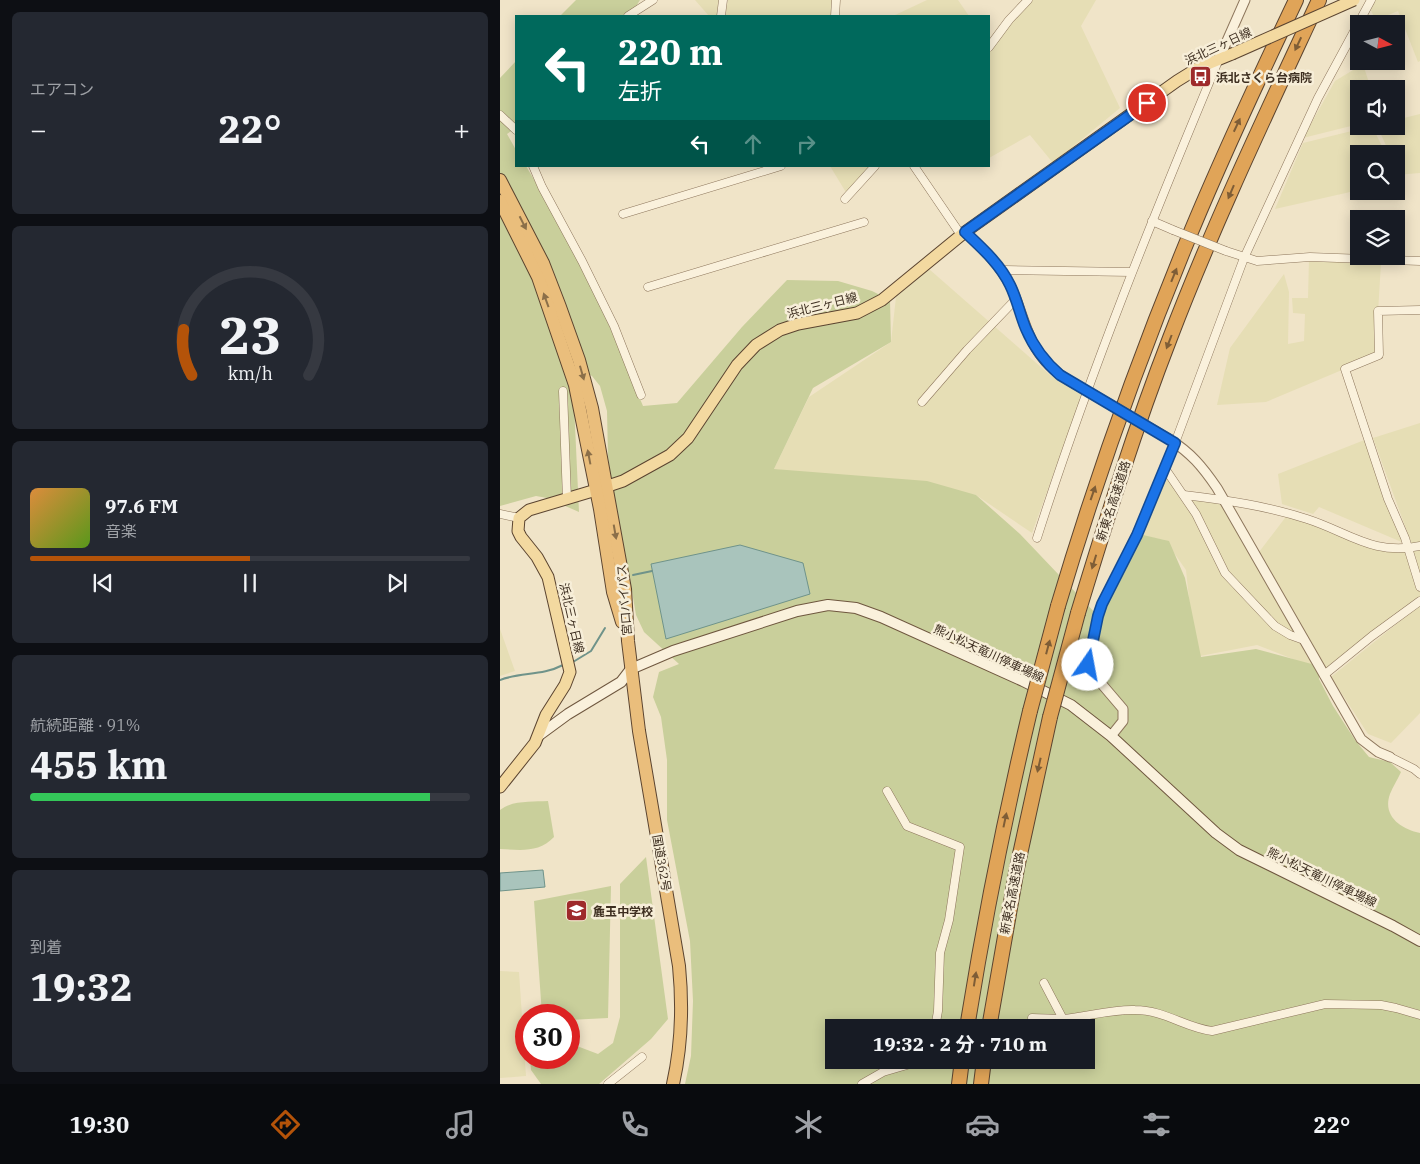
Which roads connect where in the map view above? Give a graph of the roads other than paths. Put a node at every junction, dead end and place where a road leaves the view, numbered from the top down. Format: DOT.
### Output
graph roads {
  1 [pos="653,0"];
  2 [pos="723,0"];
  3 [pos="836,0"];
  4 [pos="1028,0"];
  5 [pos="1245,0"];
  6 [pos="1296,0"];
  7 [pos="1319,0"];
  8 [pos="1354,0"];
  9 [pos="1371,0"];
  10 [pos="630,15"];
  11 [pos="721,15"];
  12 [pos="835,15"];
  13 [pos="990,46"];
  14 [pos="1219,59"];
  15 [pos="500,115"];
  16 [pos="515,129"];
  17 [pos="534,167"];
  18 [pos="778,167"];
  19 [pos="874,167"];
  20 [pos="915,167"];
  21 [pos="500,180"];
  22 [pos="845,199"];
  23 [pos="501,206"];
  24 [pos="623,214"];
  25 [pos="1152,220"];
  26 [pos="864,222"];
  27 [pos="963,234"];
  28 [pos="1244,258"];
  29 [pos="1420,261"];
  30 [pos="1131,272"];
  31 [pos="1003,273"];
  32 [pos="648,287"];
  33 [pos="1016,299"];
  34 [pos="1420,310"];
  35 [pos="563,391"];
  36 [pos="1090,393"];
  37 [pos="641,395"];
  38 [pos="922,402"];
  39 [pos="1172,441"];
  40 [pos="1164,467"];
  41 [pos="601,488"];
  42 [pos="1184,495"];
  43 [pos="567,499"];
  44 [pos="1224,500"];
  45 [pos="500,514"];
  46 [pos="519,518"];
  47 [pos="1037,538"];
  48 [pos="1420,546"];
  49 [pos="1408,549"];
  50 [pos="1420,587"];
  51 [pos="1420,601"];
  52 [pos="1304,640"];
  53 [pos="628,641"];
  54 [pos="631,669"];
  55 [pos="1094,675"];
  56 [pos="1324,675"];
  57 [pos="538,736"];
  58 [pos="1112,736"];
  59 [pos="1390,757"];
  60 [pos="1420,774"];
  61 [pos="500,788"];
  62 [pos="887,792"];
  63 [pos="1420,942"];
  64 [pos="1044,983"];
  65 [pos="1420,1015"];
  66 [pos="1032,1018"];
  67 [pos="937,1019"];
  68 [pos="969,1019"];
  69 [pos="991,1019"];
  70 [pos="1064,1019"];
  71 [pos="642,1057"];
  72 [pos="892,1069"];
  73 [pos="961,1069"];
  74 [pos="983,1069"];
  75 [pos="608,1084"];
  76 [pos="673,1084"];
  77 [pos="862,1084"];
  78 [pos="959,1084"];
  79 [pos="981,1084"];
  1 -- 10 [label="street"];
  2 -- 11 [label="street"];
  3 -- 12 [label="street"];
  4 -- 13 [label="street"];
  5 -- 14 [label="street"];
  68 -- 6 [label="highway, 新東名高速道路, one-way, bridge"];
  7 -- 69 [label="highway, 新東名高速道路, one-way, bridge"];
  8 -- 14 [label="main road, 浜北三ヶ日線, bridge"];
  9 -- 28 [label="street"];
  14 -- 25 [label="street"];
  14 -- 27 [label="main road, 浜北三ヶ日線"];
  15 -- 16 [label="street"];
  17 -- 37 [label="street"];
  18 -- 24 [label="street"];
  19 -- 22 [label="street"];
  20 -- 27 [label="street"];
  21 -- 41 [label="highway, 宮口バイパス, one-way"];
  41 -- 23 [label="highway, 宮口バイパス, one-way"];
  25 -- 28 [label="street, bridge"];
  25 -- 30 [label="street"];
  26 -- 32 [label="street"];
  27 -- 31 [label="street"];
  27 -- 41 [label="main road, 浜北三ヶ日線"];
  28 -- 29 [label="street"];
  28 -- 39 [label="street"];
  30 -- 31 [label="street"];
  30 -- 36 [label="street"];
  31 -- 33 [label="street"];
  33 -- 36 [label="street"];
  33 -- 38 [label="street"];
  34 -- 49 [label="street"];
  35 -- 43 [label="street"];
  36 -- 39 [label="street, bridge"];
  36 -- 47 [label="street"];
  39 -- 40 [label="street"];
  39 -- 44 [label="street"];
  40 -- 42 [label="street"];
  40 -- 55 [label="street"];
  41 -- 43 [label="main road, 浜北三ヶ日線"];
  41 -- 53 [label="highway, 宮口バイパス"];
  42 -- 44 [label="street"];
  42 -- 52 [label="street"];
  43 -- 46 [label="main road, 浜北三ヶ日線"];
  44 -- 49 [label="street"];
  44 -- 52 [label="street"];
  45 -- 46 [label="street"];
  46 -- 57 [label="main road, 浜北三ヶ日線"];
  48 -- 49 [label="street"];
  49 -- 50 [label="street"];
  51 -- 56 [label="street"];
  52 -- 56 [label="street"];
  53 -- 54 [label="highway, 国道362号"];
  54 -- 57 [label="main road, 熊小松天竜川停車場線"];
  54 -- 58 [label="main road, 熊小松天竜川停車場線"];
  54 -- 76 [label="highway, 国道362号"];
  55 -- 58 [label="street"];
  56 -- 59 [label="street"];
  57 -- 61 [label="main road, 浜北三ヶ日線"];
  58 -- 63 [label="main road, 熊小松天竜川停車場線"];
  59 -- 60 [label="street"];
  62 -- 67 [label="street"];
  64 -- 70 [label="street"];
  65 -- 70 [label="street"];
  66 -- 70 [label="street"];
  71 -- 75 [label="street"];
  72 -- 77 [label="street"];
  73 -- 78 [label="highway"];
  74 -- 79 [label="highway"];
}
